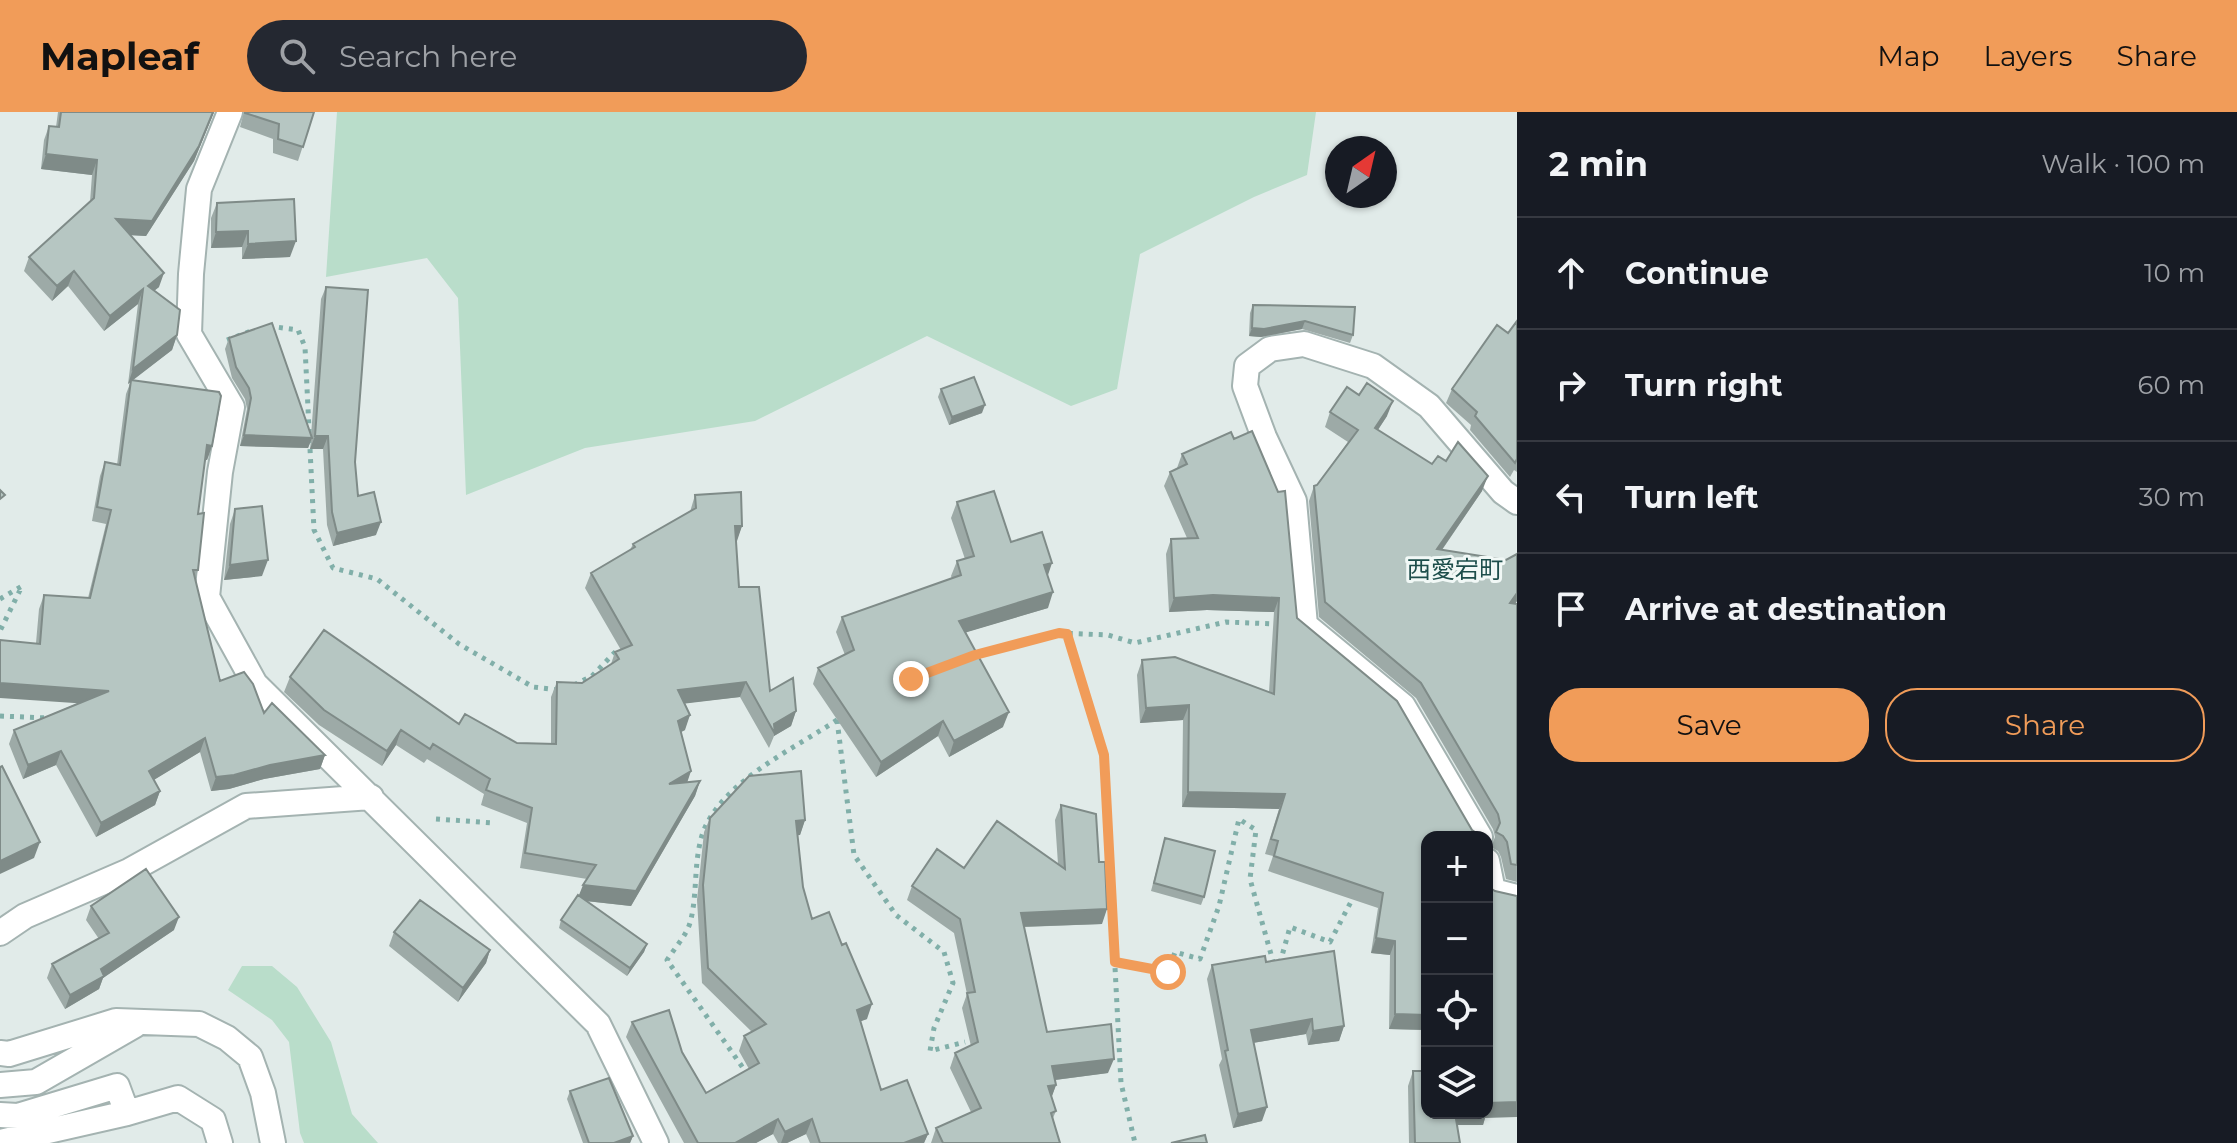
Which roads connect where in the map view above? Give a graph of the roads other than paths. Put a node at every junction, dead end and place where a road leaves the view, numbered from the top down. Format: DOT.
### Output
graph roads {
  1 [pos="230,112"];
  2 [pos="1517,502"];
  3 [pos="371,797"];
  4 [pos="1476,831"];
  5 [pos="1493,891"];
  6 [pos="1517,897"];
  7 [pos="0,933"];
  8 [pos="141,1022"];
  9 [pos="0,1053"];
  10 [pos="0,1085"];
  11 [pos="127,1113"];
  12 [pos="0,1115"];
  13 [pos="0,1142"];
  14 [pos="220,1143"];
  15 [pos="273,1143"];
  16 [pos="656,1143"];
  1 -- 3 [label="street"];
  2 -- 4 [label="street"];
  3 -- 7 [label="street"];
  3 -- 16 [label="street"];
  5 -- 6 [label="street"];
  8 -- 9 [label="street"];
  8 -- 10 [label="street"];
  8 -- 15 [label="street"];
  11 -- 12 [label="street"];
  11 -- 13 [label="street"];
  11 -- 14 [label="street"];
}
